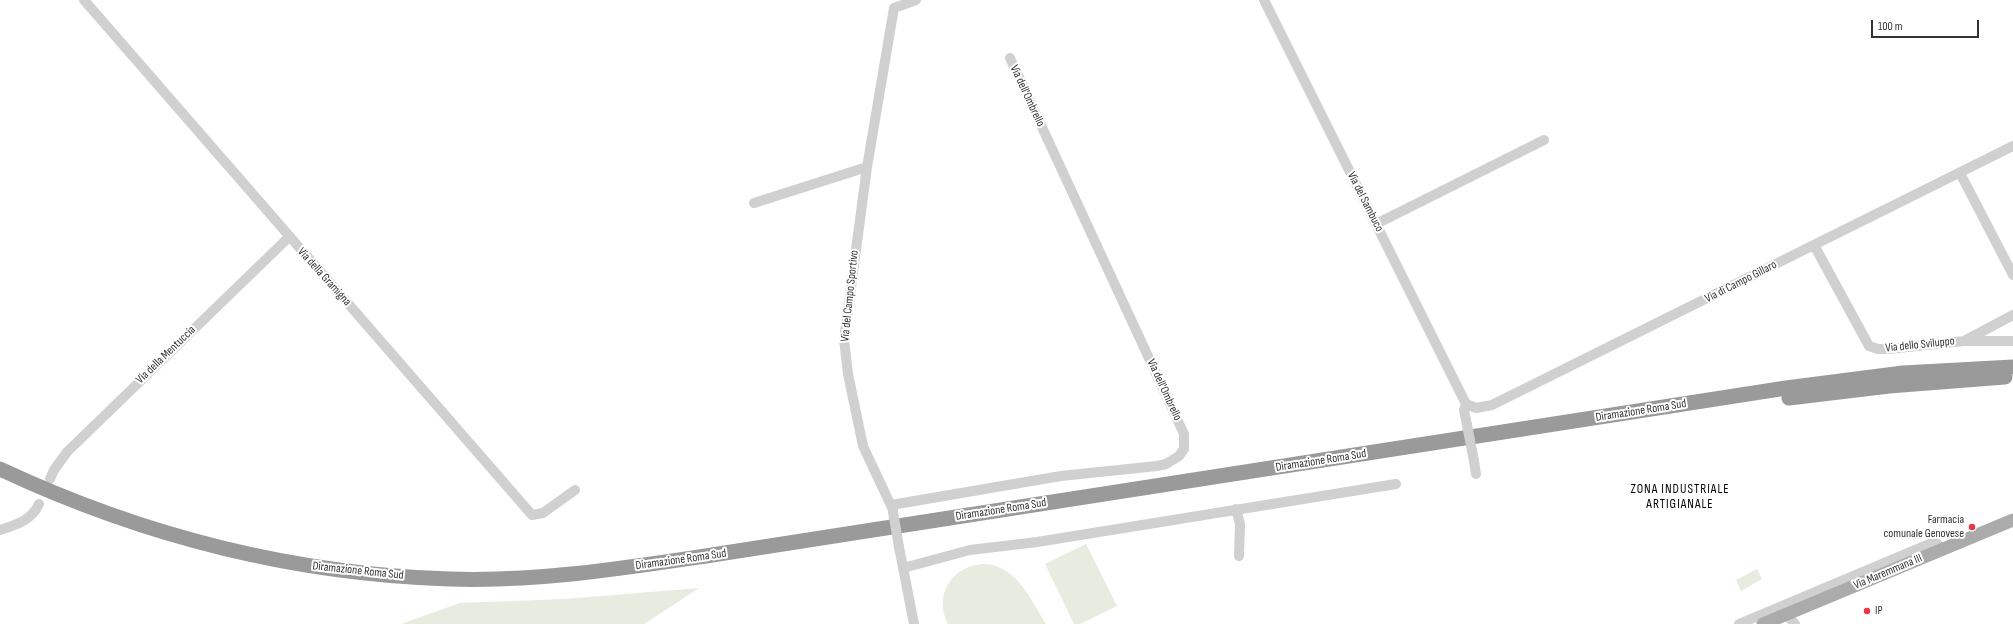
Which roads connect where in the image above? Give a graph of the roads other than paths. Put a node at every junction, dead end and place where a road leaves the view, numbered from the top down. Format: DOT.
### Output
graph roads {
  1 [pos="84,0"];
  2 [pos="916,0"];
  3 [pos="1264,0"];
  4 [pos="1010,58"];
  5 [pos="1544,140"];
  6 [pos="2013,146"];
  7 [pos="867,167"];
  8 [pos="1960,172"];
  9 [pos="754,203"];
  10 [pos="1376,224"];
  11 [pos="289,237"];
  12 [pos="1814,245"];
  13 [pos="2013,275"];
  14 [pos="2013,315"];
  15 [pos="1964,341"];
  16 [pos="2013,341"];
  17 [pos="2013,367"];
  18 [pos="2013,377"];
  19 [pos="1466,404"];
  20 [pos="0,469"];
  21 [pos="1476,474"];
  22 [pos="50,479"];
  23 [pos="0,480"];
  24 [pos="1396,484"];
  25 [pos="575,490"];
  26 [pos="40,504"];
  27 [pos="892,508"];
  28 [pos="1236,509"];
  29 [pos="2013,520"];
  30 [pos="0,530"];
  31 [pos="1943,549"];
  32 [pos="1239,556"];
  33 [pos="903,568"];
  34 [pos="1786,614"];
  35 [pos="914,624"];
  36 [pos="1739,624"];
  37 [pos="1763,624"];
  38 [pos="1795,624"];
  1 -- 11 [label="street, Via della Gramigna"];
  2 -- 7 [label="street, Via del Campo Sportivo"];
  3 -- 10 [label="street, Via del Sambuco"];
  4 -- 27 [label="street, Via dell'Ombrello"];
  5 -- 10 [label="street"];
  6 -- 8 [label="street, Via di Campo Gillaro"];
  7 -- 9 [label="street"];
  7 -- 27 [label="street, Via del Campo Sportivo"];
  8 -- 12 [label="street, Via di Campo Gillaro"];
  8 -- 13 [label="street"];
  10 -- 19 [label="street, Via del Sambuco"];
  11 -- 22 [label="street, Via della Mentuccia"];
  11 -- 25 [label="street, Via della Gramigna"];
  12 -- 15 [label="street, Via dello Sviluppo"];
  12 -- 19 [label="street, Via di Campo Gillaro"];
  14 -- 15 [label="street"];
  15 -- 16 [label="street, Via dello Sviluppo"];
  17 -- 20 [label="highway, Diramazione Roma Sud"];
  18 -- 23 [label="highway, Diramazione Roma Sud"];
  19 -- 21 [label="street, bridge"];
  24 -- 28 [label="street"];
  26 -- 30 [label="street"];
  27 -- 33 [label="street, Via del Campo Sportivo, bridge"];
  28 -- 32 [label="street"];
  28 -- 33 [label="street"];
  29 -- 31 [label="main road, Via Maremmana III"];
  31 -- 34 [label="main road, Via Maremmana III"];
  31 -- 36 [label="street"];
  33 -- 35 [label="street, Via del Campo Sportivo"];
  34 -- 37 [label="main road, Via Maremmana III"];
  34 -- 38 [label="street"];
}
